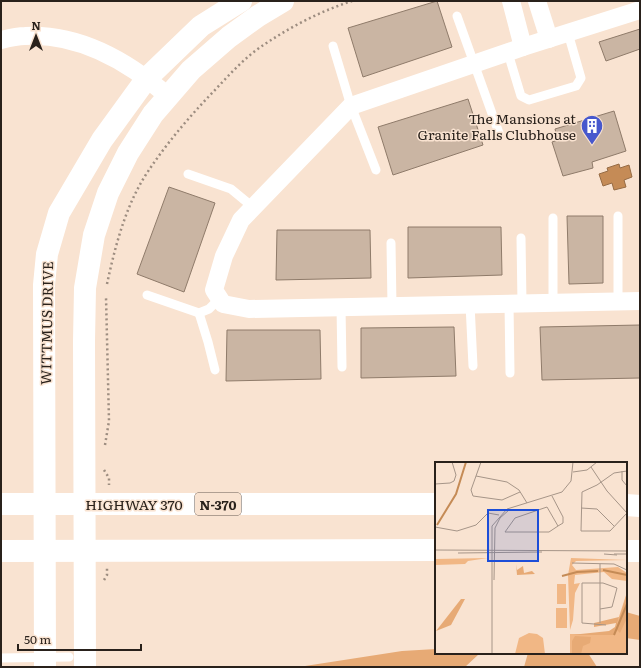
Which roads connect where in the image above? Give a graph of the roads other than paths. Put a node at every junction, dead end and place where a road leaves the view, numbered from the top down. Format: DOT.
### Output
graph roads {
  1 [pos="241,1"];
  2 [pos="283,1"];
  3 [pos="510,1"];
  4 [pos="537,1"];
  5 [pos="640,10"];
  6 [pos="457,16"];
  7 [pos="568,33"];
  8 [pos="549,39"];
  9 [pos="1,40"];
  10 [pos="333,46"];
  11 [pos="516,50"];
  12 [pos="475,64"];
  13 [pos="147,78"];
  14 [pos="169,97"];
  15 [pos="351,106"];
  16 [pos="499,133"];
  17 [pos="376,170"];
  18 [pos="188,174"];
  19 [pos="254,208"];
  20 [pos="618,216"];
  21 [pos="553,218"];
  22 [pos="521,238"];
  23 [pos="391,243"];
  24 [pos="147,295"];
  25 [pos="220,298"];
  26 [pos="618,301"];
  27 [pos="640,301"];
  28 [pos="553,302"];
  29 [pos="515,303"];
  30 [pos="470,304"];
  31 [pos="392,306"];
  32 [pos="341,307"];
  33 [pos="199,313"];
  34 [pos="473,366"];
  35 [pos="342,367"];
  36 [pos="215,370"];
  37 [pos="510,373"];
  38 [pos="45,503"];
  39 [pos="1,504"];
  40 [pos="84,504"];
  41 [pos="435,504"];
  42 [pos="627,506"];
  43 [pos="640,506"];
  44 [pos="84,550"];
  45 [pos="435,550"];
  46 [pos="627,550"];
  47 [pos="1,551"];
  48 [pos="45,551"];
  49 [pos="640,551"];
  50 [pos="1,658"];
  51 [pos="45,662"];
  52 [pos="77,662"];
  1 -- 13 [label="main road, WITTMUS DRIVE"];
  2 -- 14 [label="main road"];
  3 -- 11 [label="street"];
  4 -- 8 [label="street"];
  5 -- 7 [label="street"];
  6 -- 12 [label="lane"];
  7 -- 8 [label="street"];
  7 -- 11 [label="lane"];
  8 -- 11 [label="street"];
  9 -- 13 [label="street"];
  10 -- 15 [label="lane"];
  11 -- 12 [label="street"];
  12 -- 15 [label="street"];
  12 -- 16 [label="lane"];
  13 -- 14 [label="street"];
  13 -- 38 [label="main road, WITTMUS DRIVE"];
  14 -- 40 [label="main road"];
  15 -- 17 [label="lane"];
  15 -- 19 [label="street"];
  18 -- 19 [label="lane"];
  19 -- 25 [label="street"];
  20 -- 26 [label="lane"];
  21 -- 28 [label="lane"];
  22 -- 29 [label="lane"];
  23 -- 31 [label="lane"];
  24 -- 33 [label="lane"];
  25 -- 32 [label="street"];
  25 -- 33 [label="lane"];
  26 -- 27 [label="street"];
  26 -- 28 [label="street"];
  28 -- 29 [label="street"];
  29 -- 30 [label="street"];
  29 -- 37 [label="lane"];
  30 -- 31 [label="street"];
  30 -- 34 [label="lane"];
  31 -- 32 [label="street"];
  32 -- 35 [label="lane"];
  33 -- 36 [label="lane"];
  38 -- 39 [label="main road, HIGHWAY 370 / N-370"];
  38 -- 40 [label="main road, HIGHWAY 370 / N-370"];
  38 -- 48 [label="main road, WITTMUS DRIVE"];
  40 -- 41 [label="main road, HIGHWAY 370 / N-370"];
  40 -- 44 [label="main road"];
  42 -- 43 [label="main road"];
  44 -- 45 [label="main road"];
  44 -- 48 [label="main road"];
  44 -- 52 [label="main road"];
  46 -- 49 [label="main road"];
  47 -- 48 [label="main road"];
  48 -- 51 [label="main road, WITTMUS DRIVE"];
  50 -- 51 [label="lane"];
  51 -- 52 [label="lane"];
}
